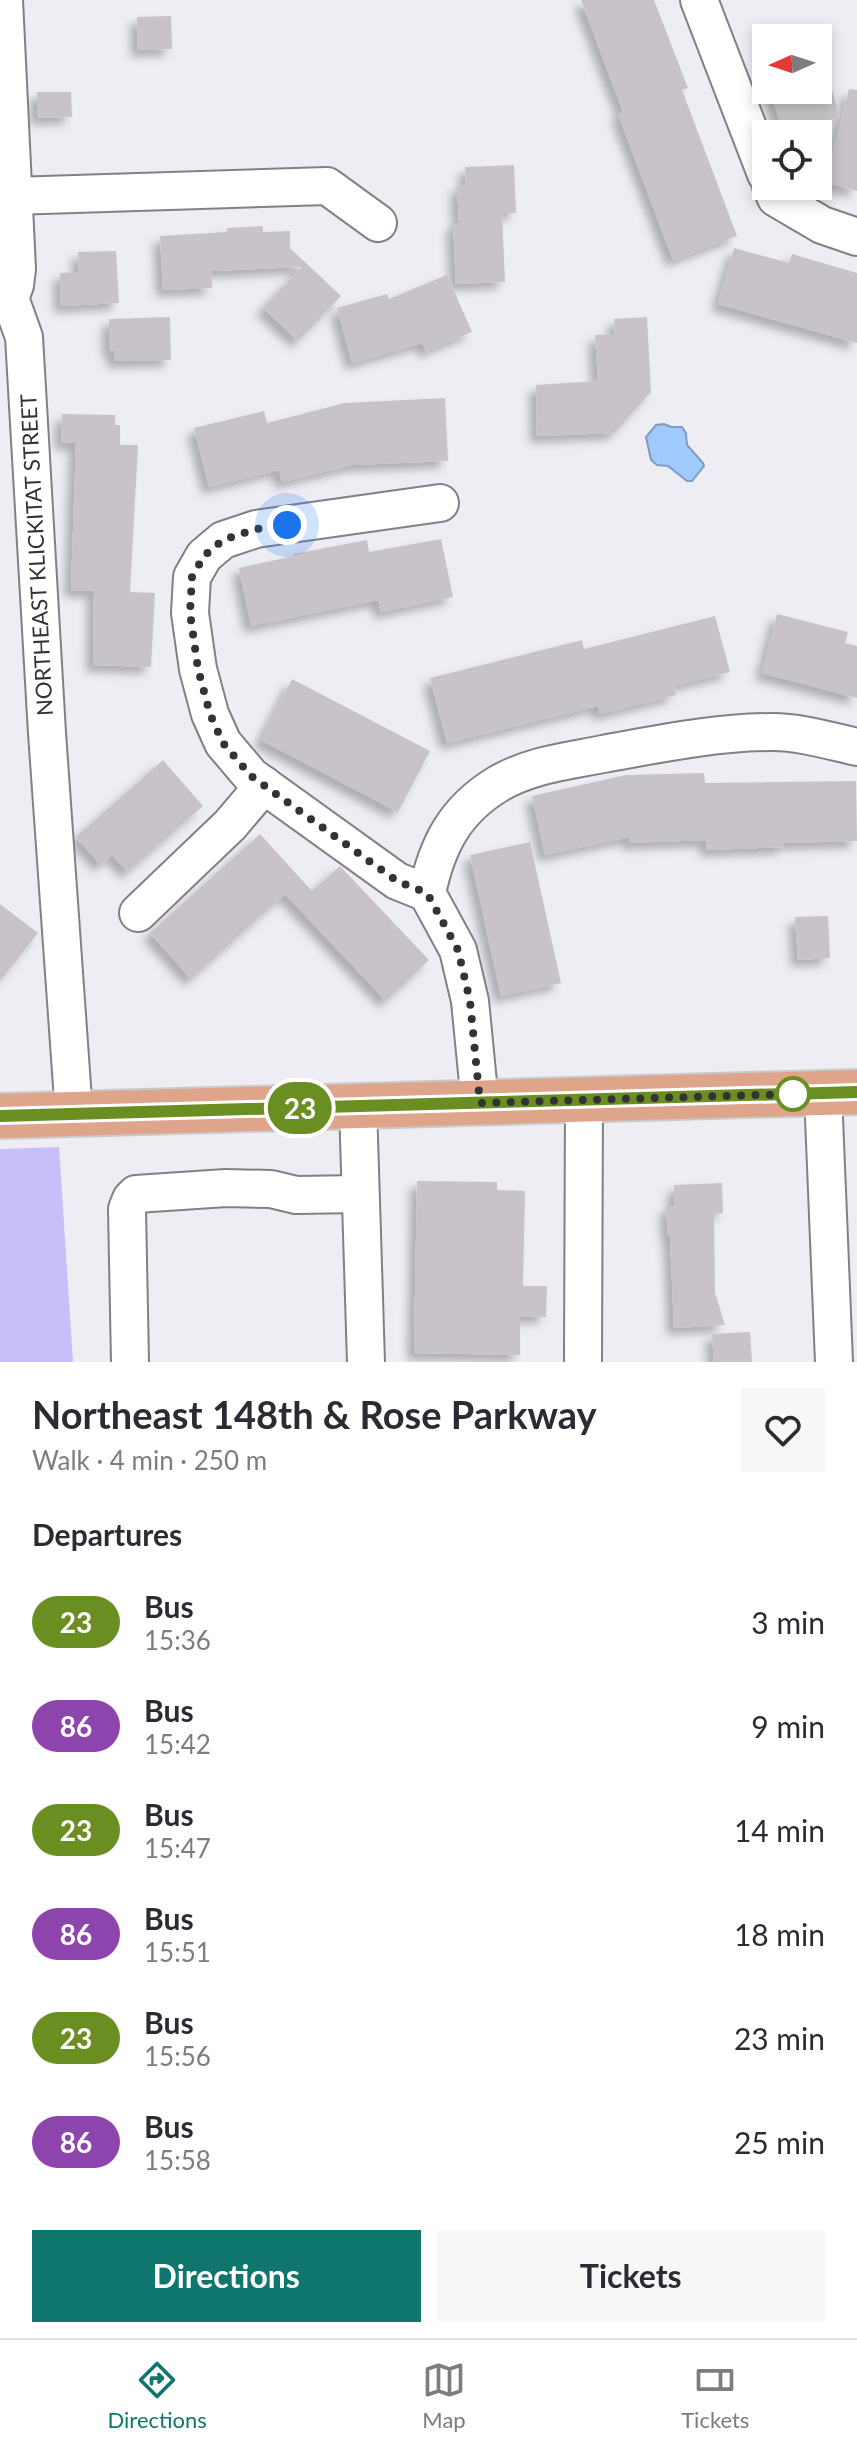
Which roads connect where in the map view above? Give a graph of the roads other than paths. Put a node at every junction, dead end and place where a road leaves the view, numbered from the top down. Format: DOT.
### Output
graph roads {
  1 [pos="4,0"];
  2 [pos="699,0"];
  3 [pos="752,138"];
  4 [pos="12,196"];
  5 [pos="779,200"];
  6 [pos="378,223"];
  7 [pos="857,237"];
  8 [pos="5,301"];
  9 [pos="440,503"];
  10 [pos="857,747"];
  11 [pos="264,785"];
  12 [pos="427,893"];
  13 [pos="138,913"];
  14 [pos="840,1093"];
  15 [pos="584,1100"];
  16 [pos="480,1103"];
  17 [pos="358,1106"];
  18 [pos="74,1114"];
  19 [pos="0,1116"];
  20 [pos="360,1194"];
  21 [pos="130,1362"];
  22 [pos="366,1362"];
  23 [pos="583,1362"];
  24 [pos="834,1362"];
  1 -- 4 [label="street, NORTHEAST KLICKITAT STREET"];
  2 -- 3 [label="street"];
  4 -- 6 [label="street"];
  4 -- 8 [label="street, NORTHEAST KLICKITAT STREET"];
  5 -- 7 [label="street"];
  8 -- 18 [label="street, NORTHEAST KLICKITAT STREET"];
  9 -- 11 [label="street"];
  10 -- 12 [label="street"];
  11 -- 12 [label="street"];
  11 -- 13 [label="street"];
  12 -- 16 [label="street"];
  14 -- 15 [label="main road"];
  14 -- 24 [label="street"];
  15 -- 16 [label="main road"];
  15 -- 23 [label="street"];
  16 -- 17 [label="main road"];
  17 -- 18 [label="main road"];
  17 -- 20 [label="street"];
  18 -- 19 [label="main road"];
  20 -- 21 [label="street"];
  20 -- 22 [label="street"];
}
